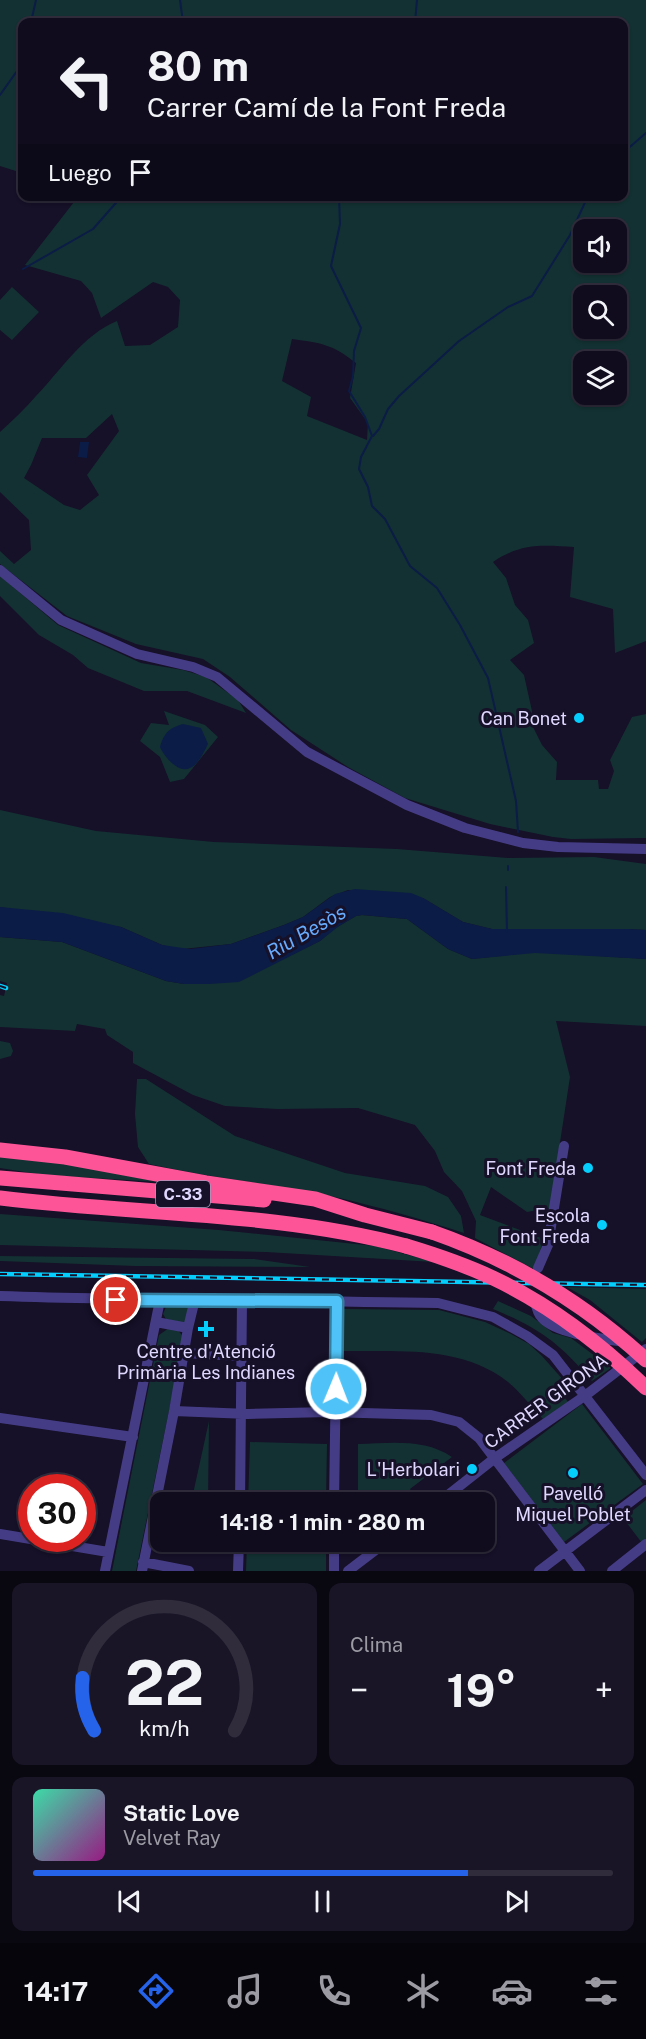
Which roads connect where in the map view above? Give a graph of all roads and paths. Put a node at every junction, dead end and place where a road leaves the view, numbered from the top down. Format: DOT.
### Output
graph roads {
  1 [pos="0,570"];
  2 [pos="646,849"];
  3 [pos="564,1146"];
  4 [pos="0,1150"];
  5 [pos="0,1178"];
  6 [pos="0,1198"];
  7 [pos="32,1201"];
  8 [pos="0,1203"];
  9 [pos="365,1215"];
  10 [pos="538,1268"];
  11 [pos="534,1294"];
  12 [pos="0,1296"];
  13 [pos="195,1299"];
  14 [pos="242,1299"];
  15 [pos="160,1300"];
  16 [pos="337,1301"];
  17 [pos="156,1322"];
  18 [pos="188,1328"];
  19 [pos="646,1347"];
  20 [pos="184,1353"];
  21 [pos="241,1356"];
  22 [pos="646,1360"];
  23 [pos="646,1388"];
  24 [pos="586,1395"];
  25 [pos="174,1411"];
  26 [pos="335,1412"];
  27 [pos="241,1414"];
  28 [pos="0,1418"];
  29 [pos="133,1437"];
  30 [pos="495,1458"];
  31 [pos="646,1475"];
  32 [pos="646,1490"];
  33 [pos="240,1492"];
  34 [pos="334,1492"];
  35 [pos="452,1492"];
  36 [pos="0,1534"];
  37 [pos="646,1544"];
  38 [pos="565,1551"];
  39 [pos="108,1552"];
  40 [pos="239,1552"];
  41 [pos="334,1552"];
  42 [pos="373,1552"];
  43 [pos="143,1567"];
  44 [pos="105,1571"];
  45 [pos="189,1571"];
  46 [pos="238,1571"];
  47 [pos="334,1571"];
  48 [pos="348,1571"];
  49 [pos="539,1571"];
  50 [pos="580,1571"];
  51 [pos="612,1571"];
  1 -- 2 [label="street"];
  3 -- 10 [label="street"];
  4 -- 9 [label="highway"];
  5 -- 9 [label="highway, C-33"];
  6 -- 7 [label="highway, C-33"];
  7 -- 8 [label="highway"];
  7 -- 23 [label="highway, C-33, bridge"];
  9 -- 22 [label="highway, C-33, bridge"];
  11 -- 19 [label="street"];
  12 -- 15 [label="street"];
  13 -- 14 [label="street"];
  13 -- 15 [label="street"];
  13 -- 18 [label="street"];
  14 -- 16 [label="street"];
  14 -- 21 [label="street"];
  15 -- 17 [label="street"];
  16 -- 24 [label="street"];
  16 -- 26 [label="street"];
  17 -- 18 [label="street"];
  17 -- 29 [label="street"];
  18 -- 20 [label="street"];
  19 -- 24 [label="street, CARRER GIRONA"];
  20 -- 21 [label="street"];
  20 -- 25 [label="street"];
  21 -- 27 [label="street"];
  24 -- 30 [label="street, CARRER GIRONA"];
  24 -- 31 [label="street"];
  25 -- 27 [label="street"];
  25 -- 43 [label="street"];
  26 -- 27 [label="street"];
  26 -- 30 [label="street"];
  26 -- 34 [label="street"];
  27 -- 33 [label="street"];
  28 -- 29 [label="street"];
  29 -- 39 [label="street"];
  30 -- 35 [label="street, CARRER GIRONA"];
  30 -- 38 [label="street"];
  32 -- 38 [label="street"];
  36 -- 39 [label="street"];
  37 -- 51 [label="street"];
  38 -- 49 [label="street"];
  38 -- 50 [label="street"];
  39 -- 44 [label="street"];
  40 -- 46 [label="street"];
  41 -- 47 [label="street"];
  42 -- 48 [label="street"];
  43 -- 45 [label="street"];
}
